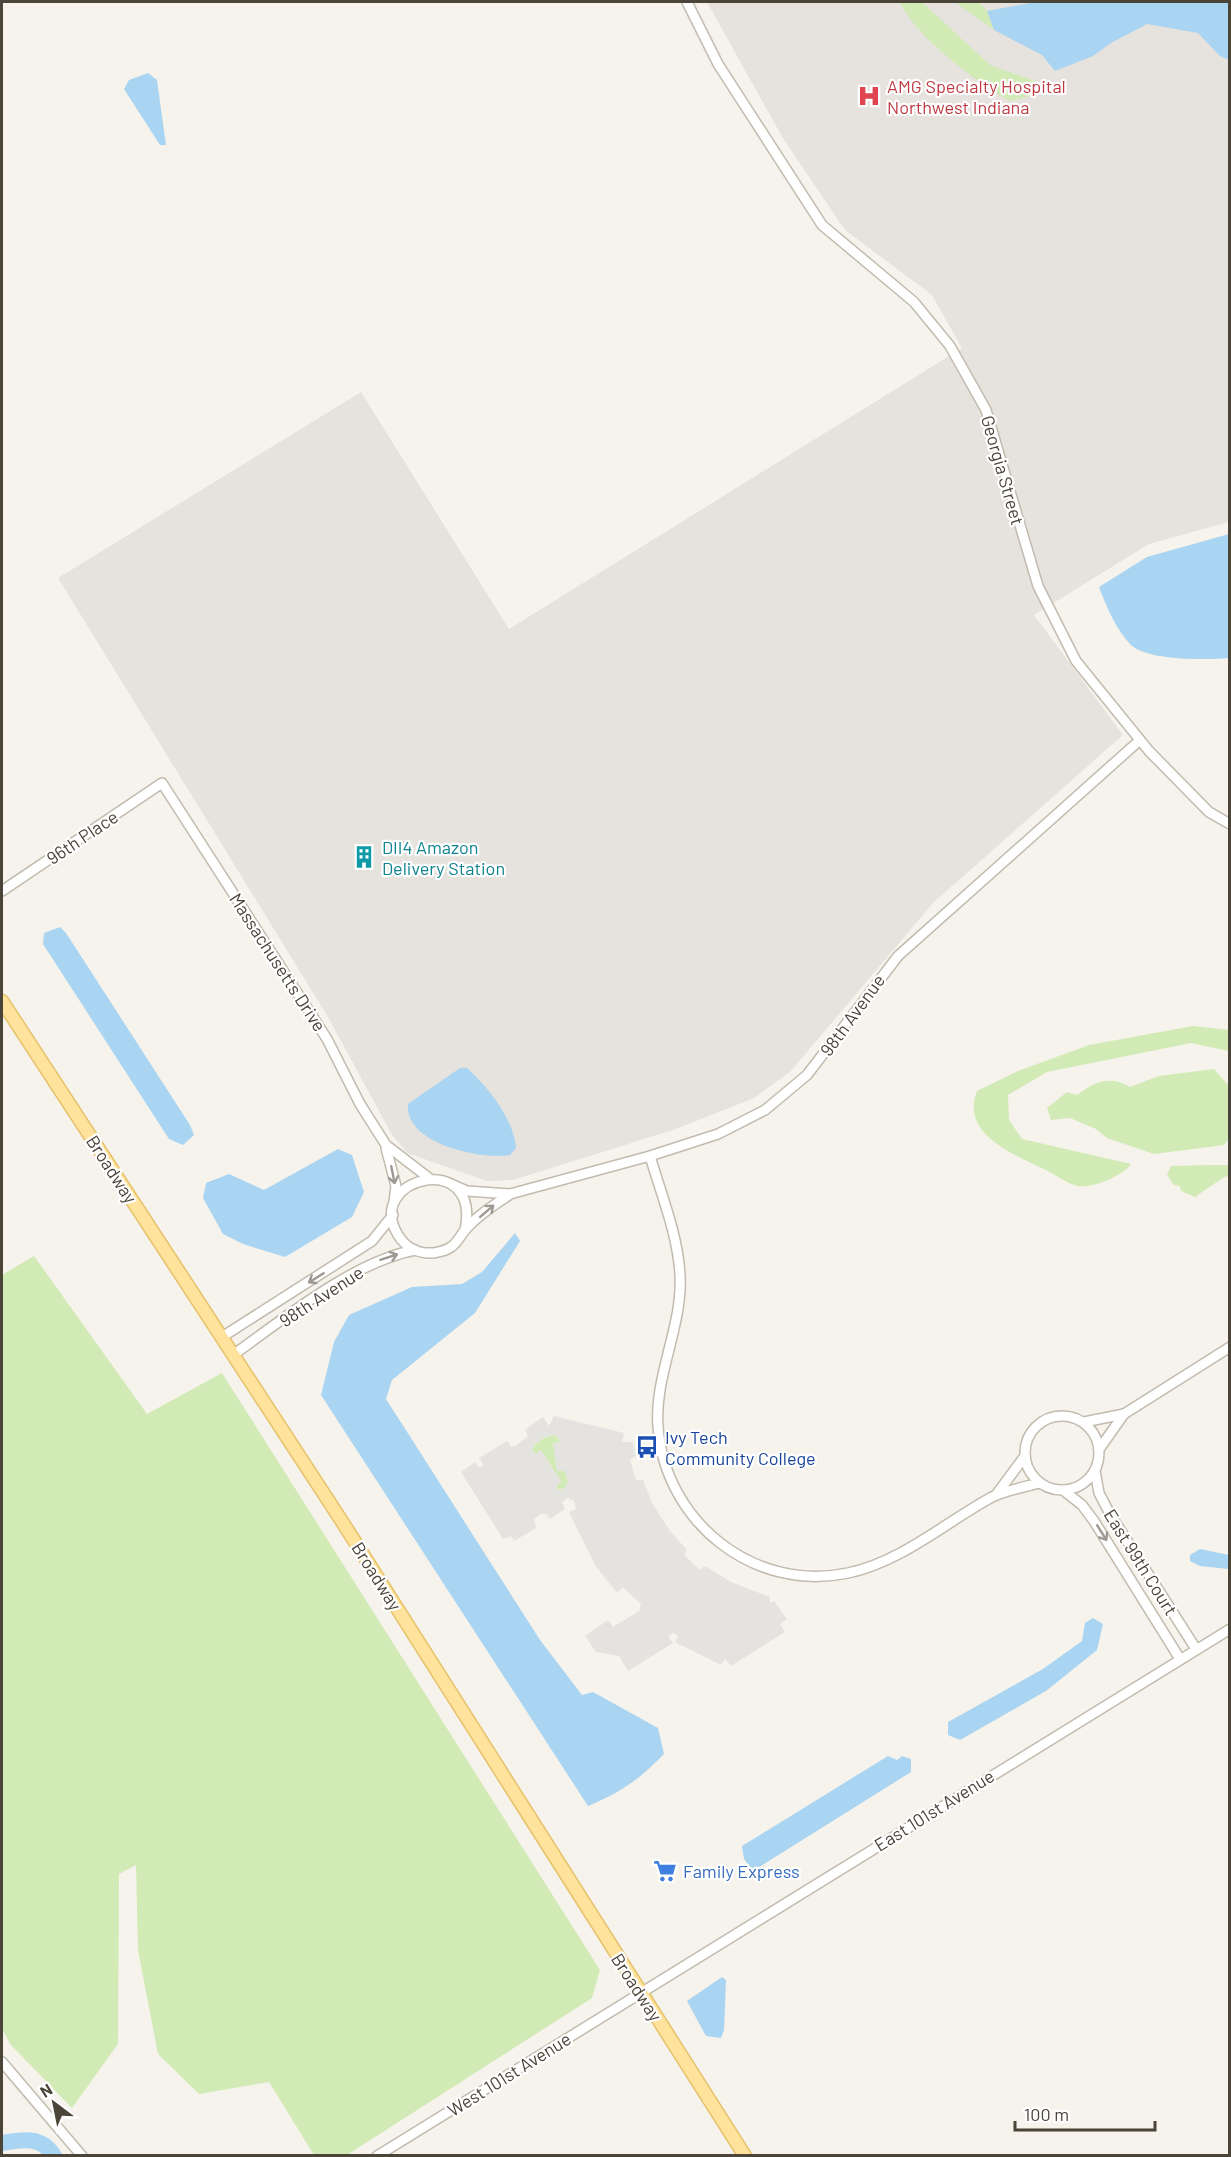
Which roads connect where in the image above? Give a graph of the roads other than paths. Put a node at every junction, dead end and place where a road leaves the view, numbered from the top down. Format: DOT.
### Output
graph roads {
  1 [pos="687,2"];
  2 [pos="1140,740"];
  3 [pos="162,783"];
  4 [pos="1230,824"];
  5 [pos="2,891"];
  6 [pos="2,1001"];
  7 [pos="386,1145"];
  8 [pos="650,1156"];
  9 [pos="429,1178"];
  10 [pos="451,1184"];
  11 [pos="510,1194"];
  12 [pos="394,1205"];
  13 [pos="393,1215"];
  14 [pos="465,1230"];
  15 [pos="415,1250"];
  16 [pos="222,1337"];
  17 [pos="1230,1347"];
  18 [pos="233,1354"];
  19 [pos="1124,1414"];
  20 [pos="1084,1422"];
  21 [pos="1100,1448"];
  22 [pos="1025,1456"];
  23 [pos="1095,1471"];
  24 [pos="1040,1483"];
  25 [pos="1064,1490"];
  26 [pos="994,1497"];
  27 [pos="1230,1629"];
  28 [pos="1196,1650"];
  29 [pos="1180,1659"];
  30 [pos="640,1993"];
  31 [pos="2,2062"];
  32 [pos="82,2156"];
  33 [pos="377,2156"];
  34 [pos="745,2156"];
  1 -- 2 [label="street, Georgia Street"];
  2 -- 4 [label="street, Georgia Street"];
  2 -- 8 [label="street, 98th Avenue"];
  3 -- 5 [label="street, 96th Place"];
  3 -- 7 [label="street, Massachusetts Drive"];
  6 -- 16 [label="main road, Broadway"];
  7 -- 9 [label="street"];
  7 -- 12 [label="street, one-way"];
  8 -- 11 [label="street, 98th Avenue"];
  8 -- 26 [label="street"];
  9 -- 10 [label="street, 98th Avenue"];
  9 -- 12 [label="street"];
  10 -- 11 [label="street, 98th Avenue"];
  10 -- 14 [label="street"];
  14 -- 11 [label="street, 98th Avenue, one-way"];
  12 -- 13 [label="street"];
  13 -- 15 [label="street"];
  13 -- 16 [label="street, 98th Avenue, one-way"];
  14 -- 15 [label="street, 98th Avenue"];
  18 -- 15 [label="street, 98th Avenue, one-way"];
  16 -- 18 [label="main road, Broadway"];
  17 -- 19 [label="street"];
  18 -- 30 [label="main road, Broadway"];
  19 -- 20 [label="street"];
  19 -- 21 [label="street"];
  20 -- 21 [label="street"];
  20 -- 22 [label="street"];
  21 -- 23 [label="street"];
  22 -- 24 [label="street"];
  22 -- 26 [label="street"];
  23 -- 25 [label="street"];
  23 -- 28 [label="street, East 99th Court"];
  24 -- 25 [label="street"];
  24 -- 26 [label="street"];
  25 -- 29 [label="street, East 99th Court, one-way"];
  27 -- 28 [label="street, East 101st Avenue"];
  28 -- 29 [label="street, East 101st Avenue"];
  29 -- 30 [label="street, East 101st Avenue"];
  30 -- 33 [label="street, West 101st Avenue"];
  30 -- 34 [label="main road, Broadway"];
  31 -- 32 [label="street"];
}
